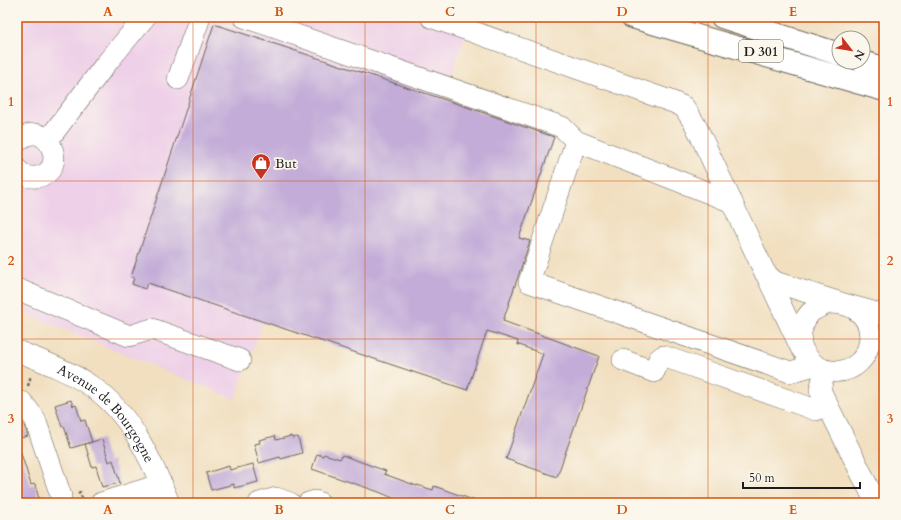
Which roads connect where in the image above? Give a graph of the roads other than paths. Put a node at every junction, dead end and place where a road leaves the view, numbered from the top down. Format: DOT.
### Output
graph roads {
  1 [pos="145,17"];
  2 [pos="198,17"];
  3 [pos="244,17"];
  4 [pos="431,17"];
  5 [pos="632,17"];
  6 [pos="657,17"];
  7 [pos="722,17"];
  8 [pos="831,51"];
  9 [pos="871,64"];
  10 [pos="884,68"];
  11 [pos="178,79"];
  12 [pos="875,87"];
  13 [pos="48,140"];
  14 [pos="576,141"];
  15 [pos="17,142"];
  16 [pos="17,169"];
  17 [pos="732,202"];
  18 [pos="765,273"];
  19 [pos="17,289"];
  20 [pos="840,303"];
  21 [pos="884,315"];
  22 [pos="801,348"];
  23 [pos="22,353"];
  24 [pos="240,360"];
  25 [pos="623,360"];
  26 [pos="820,368"];
  27 [pos="20,401"];
  28 [pos="828,405"];
  29 [pos="165,494"];
  30 [pos="61,496"];
  31 [pos="122,500"];
  32 [pos="101,503"];
  33 [pos="259,503"];
  34 [pos="290,503"];
  35 [pos="308,503"];
  36 [pos="320,503"];
  37 [pos="876,503"];
  1 -- 13 [label="street"];
  2 -- 11 [label="street"];
  3 -- 14 [label="street"];
  4 -- 17 [label="street"];
  5 -- 12 [label="highway"];
  6 -- 12 [label="highway, D 301"];
  7 -- 8 [label="highway, D 301"];
  9 -- 10 [label="highway"];
  13 -- 15 [label="street"];
  13 -- 16 [label="street"];
  14 -- 17 [label="street"];
  14 -- 26 [label="street"];
  17 -- 18 [label="street"];
  18 -- 20 [label="street"];
  18 -- 22 [label="street"];
  19 -- 24 [label="street"];
  20 -- 21 [label="street"];
  20 -- 22 [label="street"];
  20 -- 26 [label="street"];
  22 -- 26 [label="street"];
  23 -- 29 [label="street, Avenue de Bourgogne"];
  25 -- 28 [label="street"];
  26 -- 28 [label="street"];
  27 -- 30 [label="street"];
  28 -- 37 [label="street"];
  29 -- 31 [label="street"];
  31 -- 32 [label="street"];
  33 -- 34 [label="street"];
  35 -- 36 [label="street"];
}
